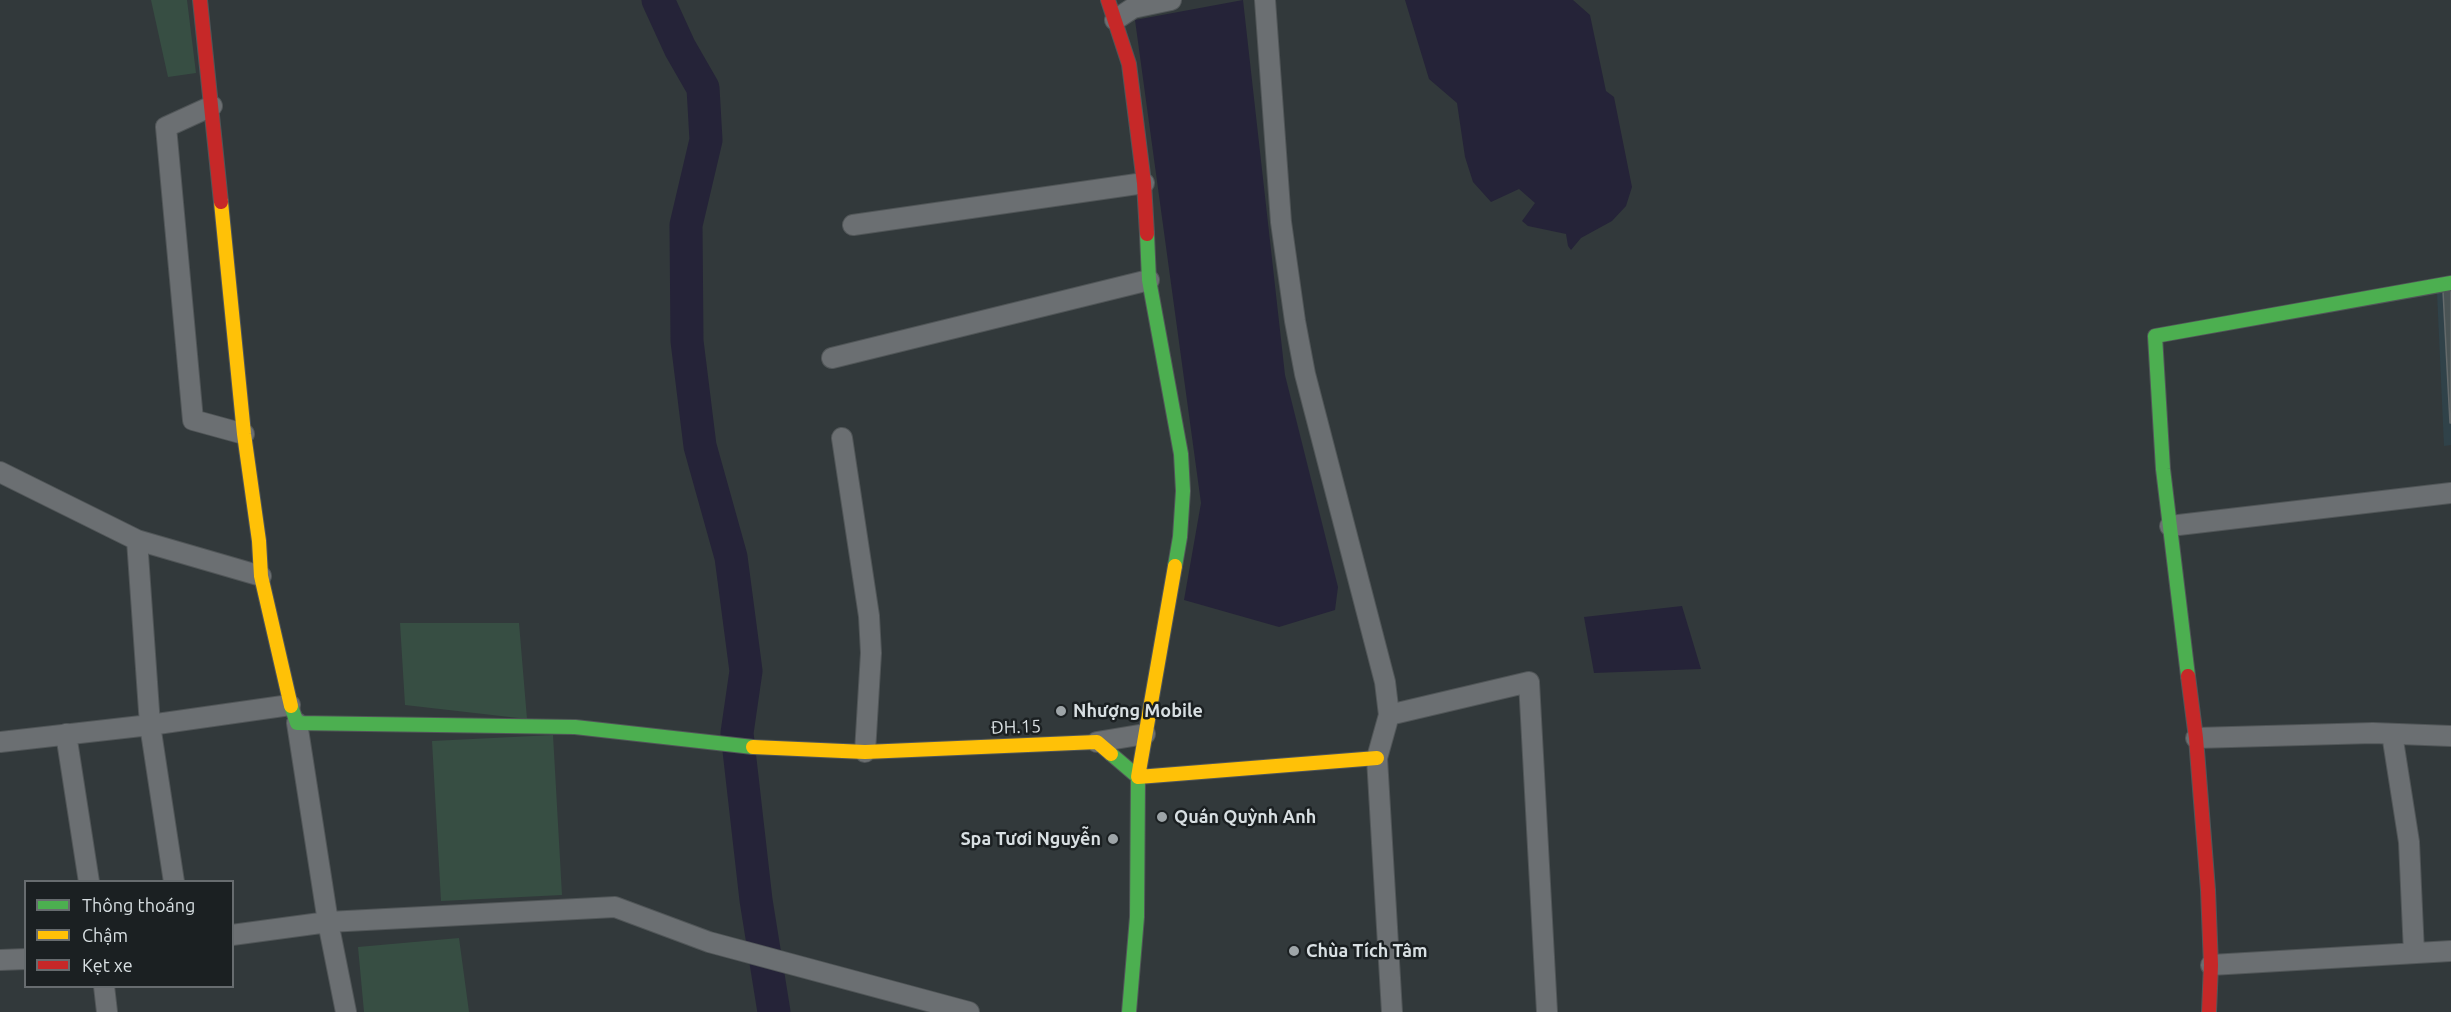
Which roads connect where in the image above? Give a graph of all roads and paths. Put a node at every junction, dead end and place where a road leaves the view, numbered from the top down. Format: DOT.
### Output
graph roads {
  1 [pos="200,0"];
  2 [pos="1108,0"];
  3 [pos="1172,0"];
  4 [pos="1265,0"];
  5 [pos="1115,20"];
  6 [pos="212,106"];
  7 [pos="1144,183"];
  8 [pos="853,225"];
  9 [pos="1149,280"];
  10 [pos="2451,283"];
  11 [pos="832,358"];
  12 [pos="244,434"];
  13 [pos="842,438"];
  14 [pos="0,472"];
  15 [pos="2451,493"];
  16 [pos="2170,526"];
  17 [pos="137,540"];
  18 [pos="261,576"];
  19 [pos="293,714"];
  20 [pos="1389,715"];
  21 [pos="150,725"];
  22 [pos="66,734"];
  23 [pos="1145,734"];
  24 [pos="2392,734"];
  25 [pos="2451,736"];
  26 [pos="2196,738"];
  27 [pos="0,742"];
  28 [pos="1097,742"];
  29 [pos="865,752"];
  30 [pos="1377,758"];
  31 [pos="1138,777"];
  32 [pos="88,880"];
  33 [pos="174,880"];
  34 [pos="328,922"];
  35 [pos="234,934"];
  36 [pos="2451,951"];
  37 [pos="2414,953"];
  38 [pos="24,959"];
  39 [pos="0,960"];
  40 [pos="2211,965"];
  41 [pos="104,988"];
  42 [pos="107,1012"];
  43 [pos="345,1012"];
  44 [pos="969,1012"];
  45 [pos="1129,1012"];
  46 [pos="1392,1012"];
  47 [pos="1547,1012"];
  48 [pos="2209,1012"];
  1 -- 6 [label="street"];
  2 -- 5 [label="street"];
  3 -- 5 [label="street"];
  4 -- 20 [label="street"];
  5 -- 7 [label="street"];
  6 -- 12 [label="street"];
  6 -- 12 [label="street"];
  7 -- 8 [label="street"];
  7 -- 9 [label="street"];
  9 -- 11 [label="street"];
  9 -- 23 [label="street"];
  10 -- 16 [label="street"];
  12 -- 18 [label="street"];
  13 -- 29 [label="street"];
  14 -- 17 [label="street"];
  15 -- 16 [label="street"];
  16 -- 26 [label="street"];
  17 -- 18 [label="street"];
  17 -- 21 [label="street"];
  18 -- 19 [label="street"];
  19 -- 21 [label="street"];
  19 -- 29 [label="street, ĐH.15 / ĐH.15"];
  19 -- 34 [label="street"];
  20 -- 30 [label="street"];
  20 -- 47 [label="street"];
  21 -- 22 [label="street"];
  21 -- 33 [label="street"];
  22 -- 27 [label="street"];
  22 -- 32 [label="street"];
  23 -- 28 [label="street"];
  23 -- 31 [label="street"];
  24 -- 25 [label="street"];
  24 -- 26 [label="street"];
  24 -- 37 [label="street"];
  26 -- 40 [label="street"];
  28 -- 29 [label="street, ĐH.15 / ĐH.15"];
  28 -- 31 [label="street"];
  30 -- 31 [label="street"];
  30 -- 46 [label="street"];
  31 -- 45 [label="street"];
  34 -- 35 [label="street"];
  34 -- 43 [label="street"];
  34 -- 44 [label="street"];
  36 -- 37 [label="street"];
  37 -- 40 [label="street"];
  38 -- 39 [label="street"];
  40 -- 48 [label="street"];
  41 -- 42 [label="street"];
}
